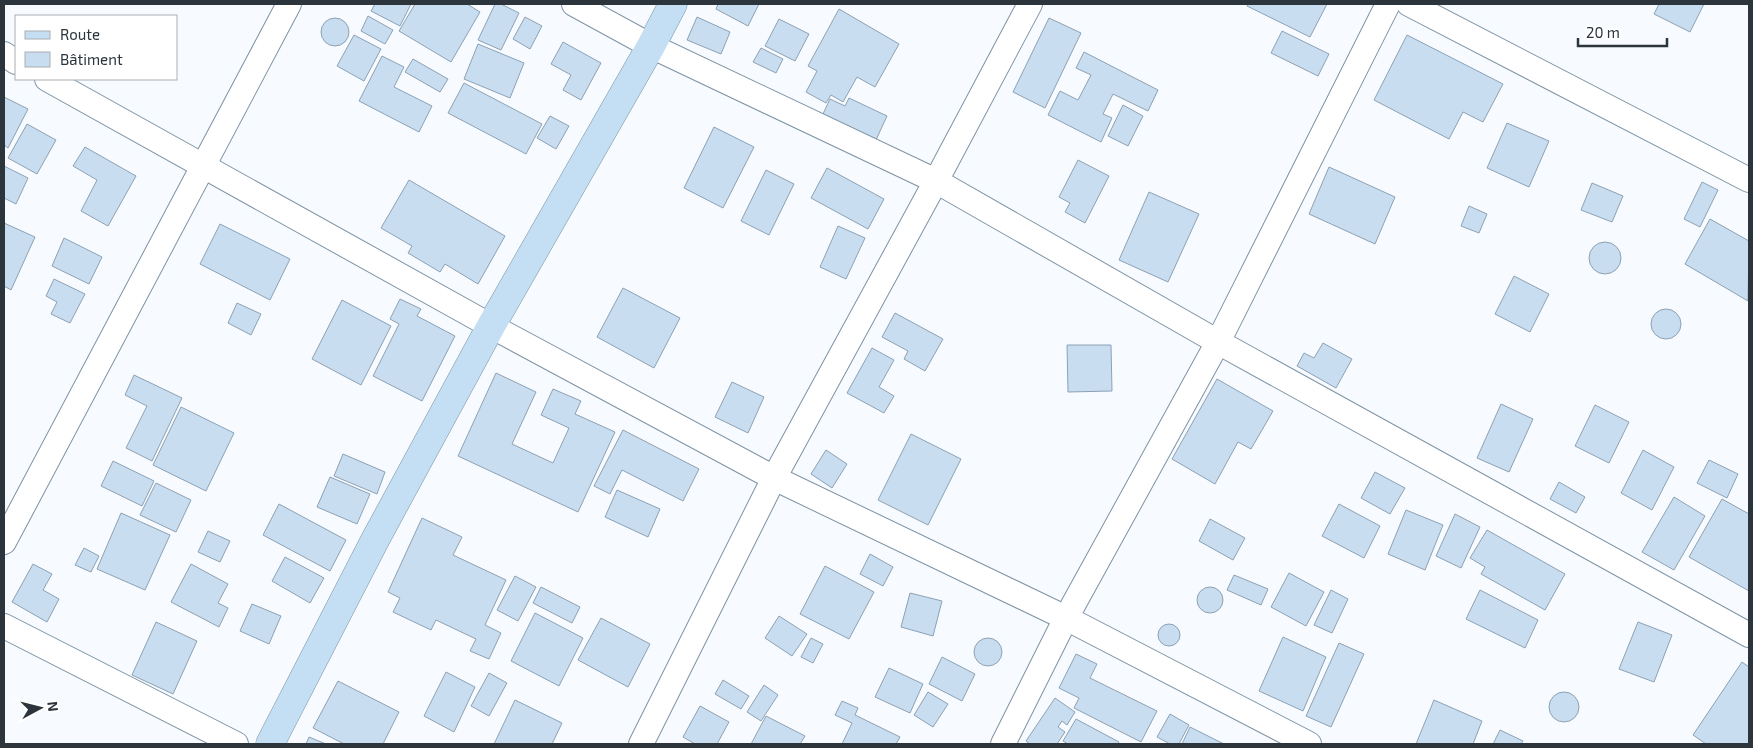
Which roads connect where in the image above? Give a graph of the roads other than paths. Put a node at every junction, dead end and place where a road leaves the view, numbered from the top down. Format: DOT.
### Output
graph roads {
  1 [pos="289,4"];
  2 [pos="574,4"];
  3 [pos="673,4"];
  4 [pos="1030,4"];
  5 [pos="1388,4"];
  6 [pos="1409,4"];
  7 [pos="651,46"];
  8 [pos="4,54"];
  9 [pos="15,61"];
  10 [pos="48,80"];
  11 [pos="202,167"];
  12 [pos="1749,180"];
  13 [pos="936,181"];
  14 [pos="491,326"];
  15 [pos="1218,342"];
  16 [pos="774,478"];
  17 [pos="4,542"];
  18 [pos="1066,618"];
  19 [pos="4,626"];
  20 [pos="1749,635"];
  21 [pos="236,744"];
  22 [pos="270,744"];
  23 [pos="641,744"];
  24 [pos="1004,744"];
  25 [pos="1309,744"];
  1 -- 11 [label="street"];
  2 -- 7 [label="street"];
  3 -- 7 [label="street"];
  4 -- 13 [label="street"];
  5 -- 15 [label="street"];
  6 -- 12 [label="street"];
  7 -- 13 [label="street"];
  7 -- 14 [label="street"];
  8 -- 9 [label="street"];
  10 -- 11 [label="street"];
  11 -- 14 [label="street"];
  11 -- 17 [label="street"];
  13 -- 15 [label="street"];
  13 -- 16 [label="street"];
  14 -- 16 [label="street"];
  14 -- 22 [label="street"];
  15 -- 18 [label="street"];
  15 -- 20 [label="street"];
  16 -- 18 [label="street"];
  16 -- 23 [label="street"];
  18 -- 24 [label="street"];
  18 -- 25 [label="street"];
  19 -- 21 [label="street"];
}
